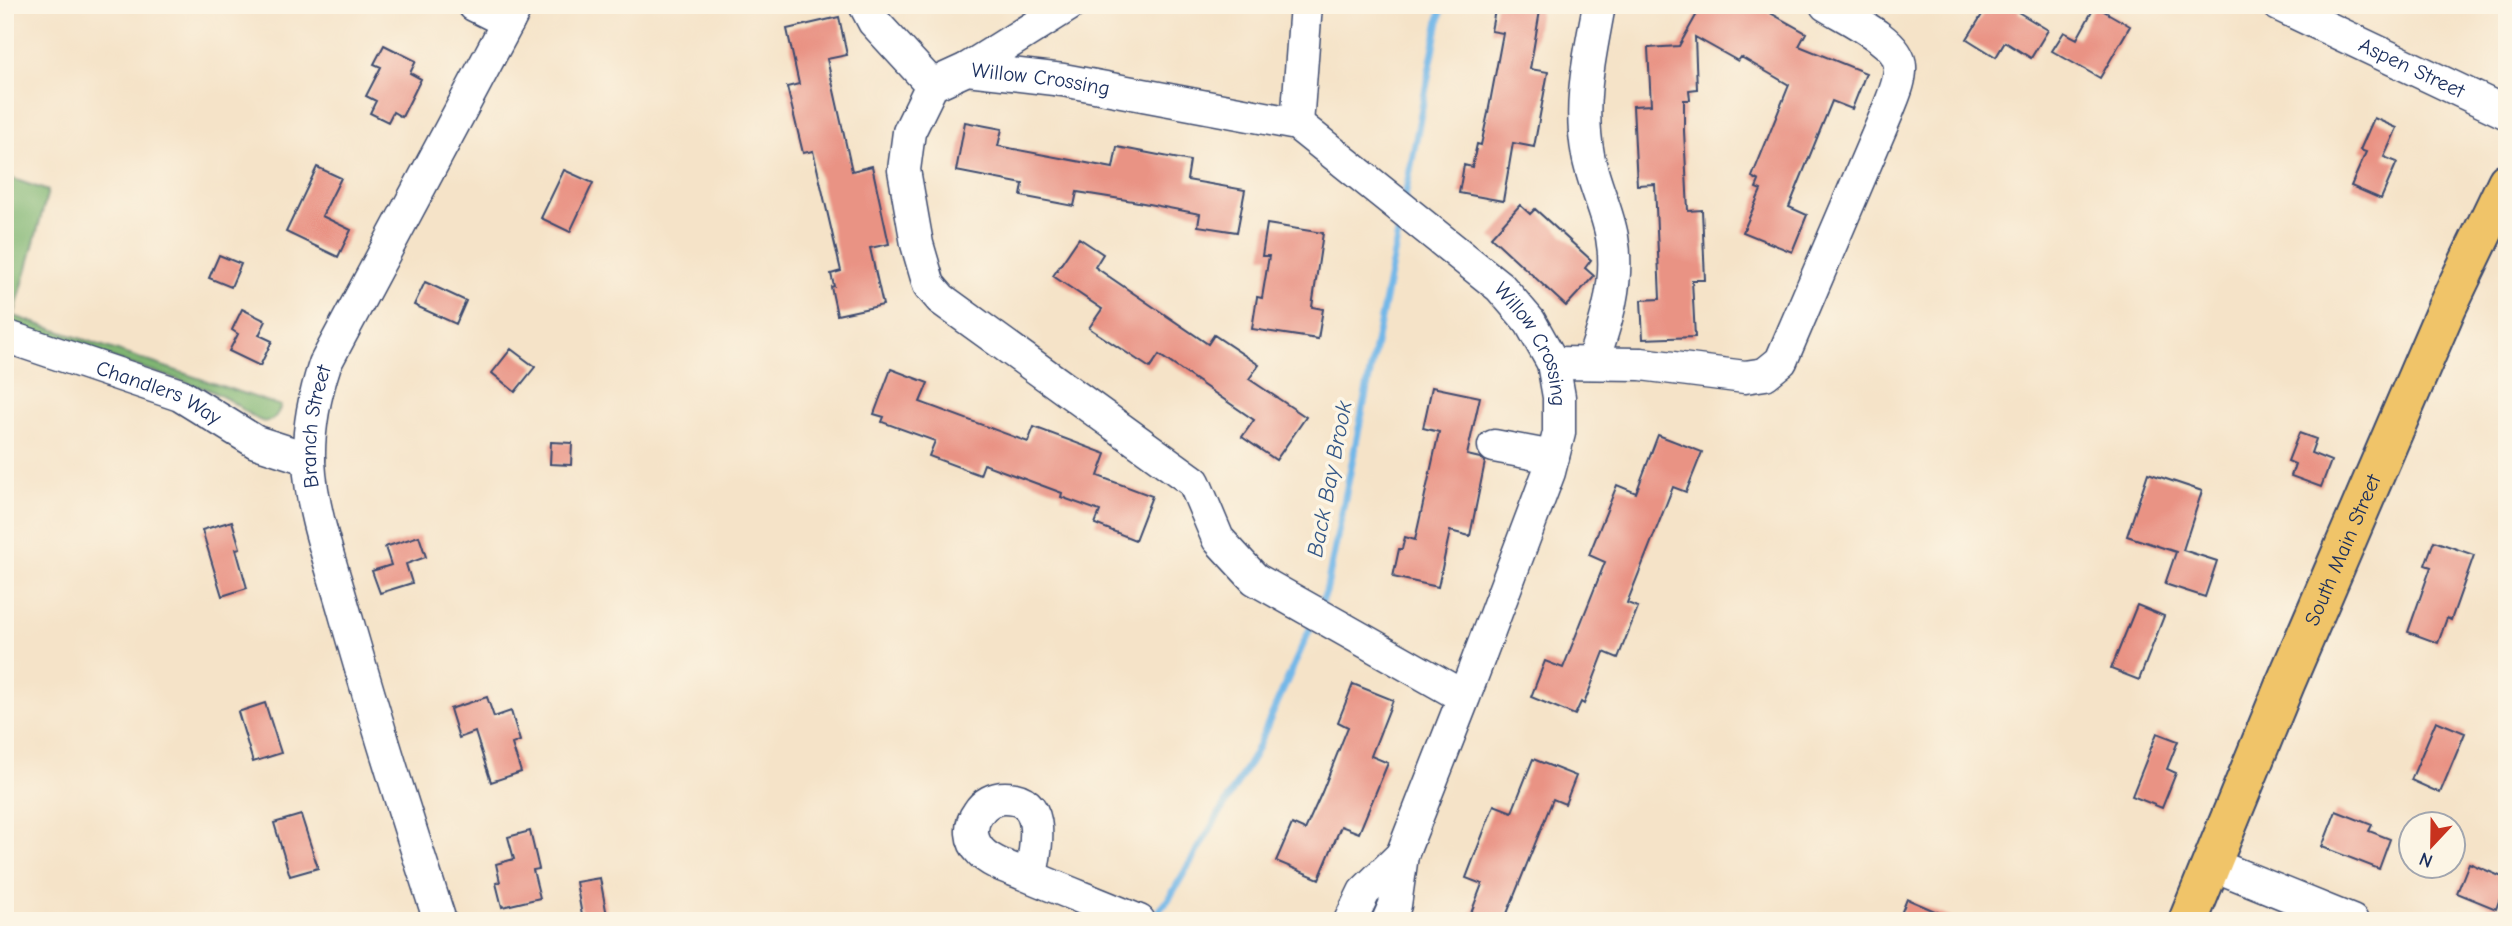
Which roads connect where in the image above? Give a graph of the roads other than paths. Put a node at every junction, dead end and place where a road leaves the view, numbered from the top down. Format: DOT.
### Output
graph roads {
  1 [pos="474,5"];
  2 [pos="865,5"];
  3 [pos="1069,5"];
  4 [pos="1306,5"];
  5 [pos="1599,5"];
  6 [pos="1826,5"];
  7 [pos="2279,5"];
  8 [pos="513,14"];
  9 [pos="967,69"];
  10 [pos="932,85"];
  11 [pos="2507,113"];
  12 [pos="1297,124"];
  13 [pos="2507,182"];
  14 [pos="5,336"];
  15 [pos="1553,363"];
  16 [pos="1592,363"];
  17 [pos="1494,446"];
  18 [pos="1553,457"];
  19 [pos="309,460"];
  20 [pos="1464,697"];
  21 [pos="1402,855"];
  22 [pos="2211,864"];
  23 [pos="1031,876"];
  24 [pos="1135,919"];
  25 [pos="440,921"];
  26 [pos="1350,921"];
  27 [pos="1388,921"];
  28 [pos="2188,921"];
  29 [pos="2352,921"];
  1 -- 8 [label="street"];
  2 -- 10 [label="street"];
  3 -- 9 [label="street"];
  4 -- 12 [label="street"];
  5 -- 16 [label="street"];
  6 -- 16 [label="street"];
  7 -- 11 [label="street, Aspen Street"];
  8 -- 19 [label="street, Branch Street"];
  9 -- 10 [label="street, Willow Crossing"];
  9 -- 12 [label="street, Willow Crossing"];
  10 -- 20 [label="street"];
  12 -- 15 [label="street, Willow Crossing"];
  13 -- 22 [label="main road, South Main Street"];
  14 -- 19 [label="street, Chandlers Way"];
  15 -- 16 [label="street"];
  15 -- 18 [label="street, Willow Crossing"];
  17 -- 18 [label="street"];
  18 -- 20 [label="street, Willow Crossing"];
  19 -- 25 [label="street, Branch Street"];
  20 -- 21 [label="street, Willow Crossing"];
  21 -- 26 [label="street, Willow Crossing"];
  21 -- 27 [label="street, Willow Crossing"];
  22 -- 28 [label="main road, South Main Street"];
  22 -- 29 [label="street"];
  23 -- 24 [label="street"];
}
